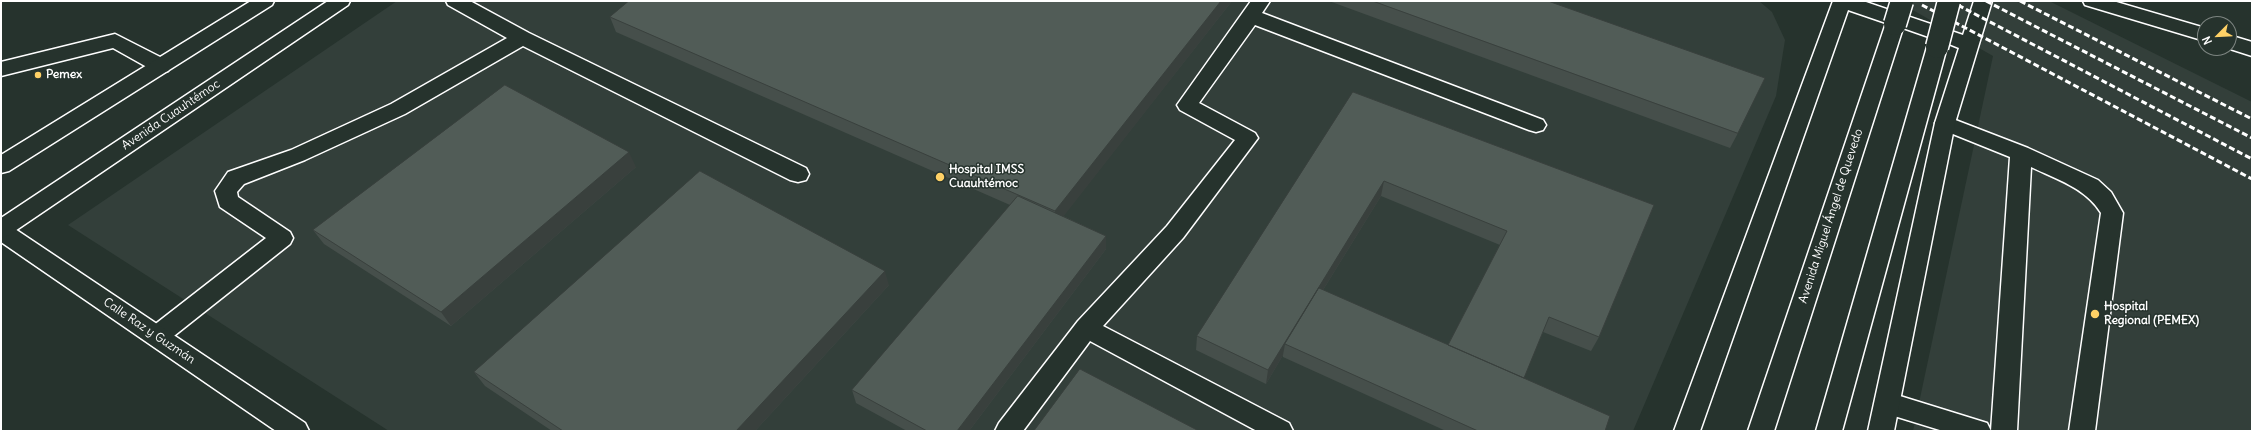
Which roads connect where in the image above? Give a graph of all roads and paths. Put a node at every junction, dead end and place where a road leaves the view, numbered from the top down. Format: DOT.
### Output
graph roads {
  1 [pos="265,1"];
  2 [pos="341,1"];
  3 [pos="455,1"];
  4 [pos="1843,1"];
  5 [pos="1902,1"];
  6 [pos="1949,1"];
  7 [pos="1983,1"];
  8 [pos="2092,1"];
  9 [pos="1256,9"];
  10 [pos="2197,33"];
  11 [pos="522,38"];
  12 [pos="1969,44"];
  13 [pos="2237,44"];
  14 [pos="2252,49"];
  15 [pos="161,66"];
  16 [pos="1,69"];
  17 [pos="1945,123"];
  18 [pos="1536,125"];
  19 [pos="2021,153"];
  20 [pos="1,165"];
  21 [pos="798,174"];
  22 [pos="1,230"];
  23 [pos="1086,328"];
  24 [pos="157,336"];
  25 [pos="1887,403"];
  26 [pos="296,431"];
  27 [pos="1008,431"];
  28 [pos="1280,431"];
  29 [pos="1687,431"];
  30 [pos="1761,431"];
  31 [pos="1829,431"];
  32 [pos="1881,431"];
  33 [pos="1978,431"];
  34 [pos="2004,431"];
  35 [pos="2082,431"];
  1 -- 15 [label="main road"];
  2 -- 22 [label="main road, Avenida Cuauhtémoc"];
  3 -- 11 [label="main road"];
  4 -- 12 [label="main road"];
  4 -- 29 [label="main road"];
  5 -- 30 [label="main road, Avenida Miguel Ángel de Quevedo, bridge"];
  6 -- 31 [label="main road, bridge"];
  7 -- 12 [label="main road"];
  8 -- 10 [label="main road"];
  9 -- 18 [label="main road"];
  9 -- 23 [label="main road"];
  11 -- 21 [label="main road"];
  11 -- 24 [label="main road"];
  12 -- 17 [label="main road"];
  13 -- 14 [label="main road"];
  15 -- 16 [label="main road"];
  15 -- 20 [label="main road"];
  17 -- 19 [label="main road"];
  17 -- 25 [label="main road"];
  19 -- 34 [label="main road"];
  19 -- 35 [label="main road"];
  22 -- 24 [label="main road, Calle Raz y Guzmán"];
  23 -- 27 [label="main road"];
  23 -- 28 [label="main road"];
  24 -- 26 [label="main road, Calle Raz y Guzmán"];
  25 -- 32 [label="main road"];
  25 -- 33 [label="main road"];
}
